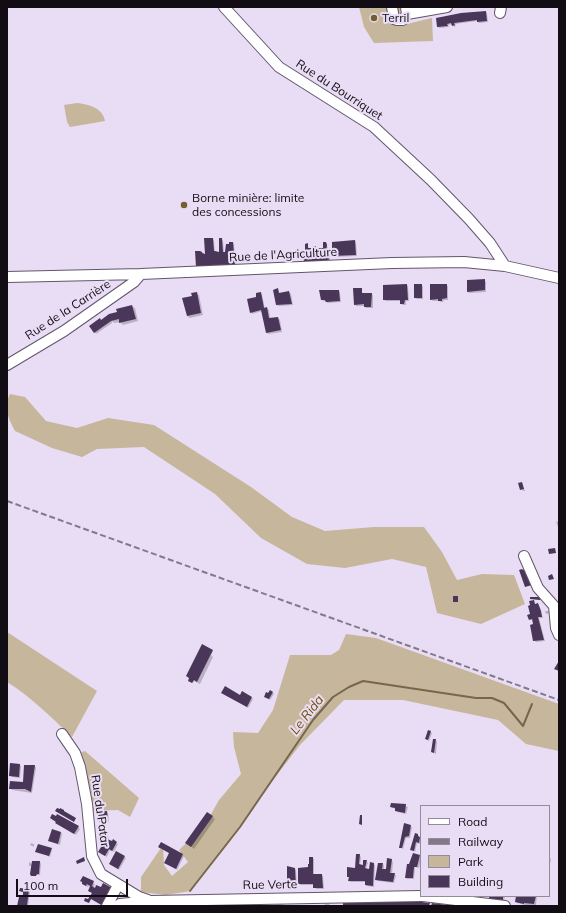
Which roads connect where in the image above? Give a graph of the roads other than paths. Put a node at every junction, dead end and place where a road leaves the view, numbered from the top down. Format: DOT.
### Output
graph roads {
  1 [pos="224,7"];
  2 [pos="392,7"];
  3 [pos="447,7"];
  4 [pos="406,10"];
  5 [pos="504,266"];
  6 [pos="141,274"];
  7 [pos="7,277"];
  8 [pos="559,278"];
  9 [pos="7,365"];
  10 [pos="524,556"];
  11 [pos="559,635"];
  12 [pos="62,734"];
  13 [pos="118,885"];
  14 [pos="420,896"];
  15 [pos="430,897"];
  16 [pos="257,902"];
  17 [pos="154,904"];
  18 [pos="118,905"];
  19 [pos="107,906"];
  20 [pos="505,906"];
  1 -- 5 [label="street, Rue du Bourriquet"];
  2 -- 4 [label="street"];
  3 -- 4 [label="street"];
  5 -- 6 [label="street, Rue de l'Agriculture"];
  5 -- 8 [label="street, Rue de l'Agriculture"];
  6 -- 7 [label="street, Rue de l'Agriculture"];
  6 -- 9 [label="street, Rue de la Carrière"];
  10 -- 11 [label="street"];
  12 -- 13 [label="street, Rue du Patar"];
  13 -- 17 [label="street, Rue du Patar"];
  13 -- 19 [label="street"];
  14 -- 16 [label="street, Rue Verte"];
  15 -- 20 [label="street, Rue Verte"];
  16 -- 17 [label="street, Rue Verte"];
  17 -- 18 [label="street, Rue Verte"];
}
